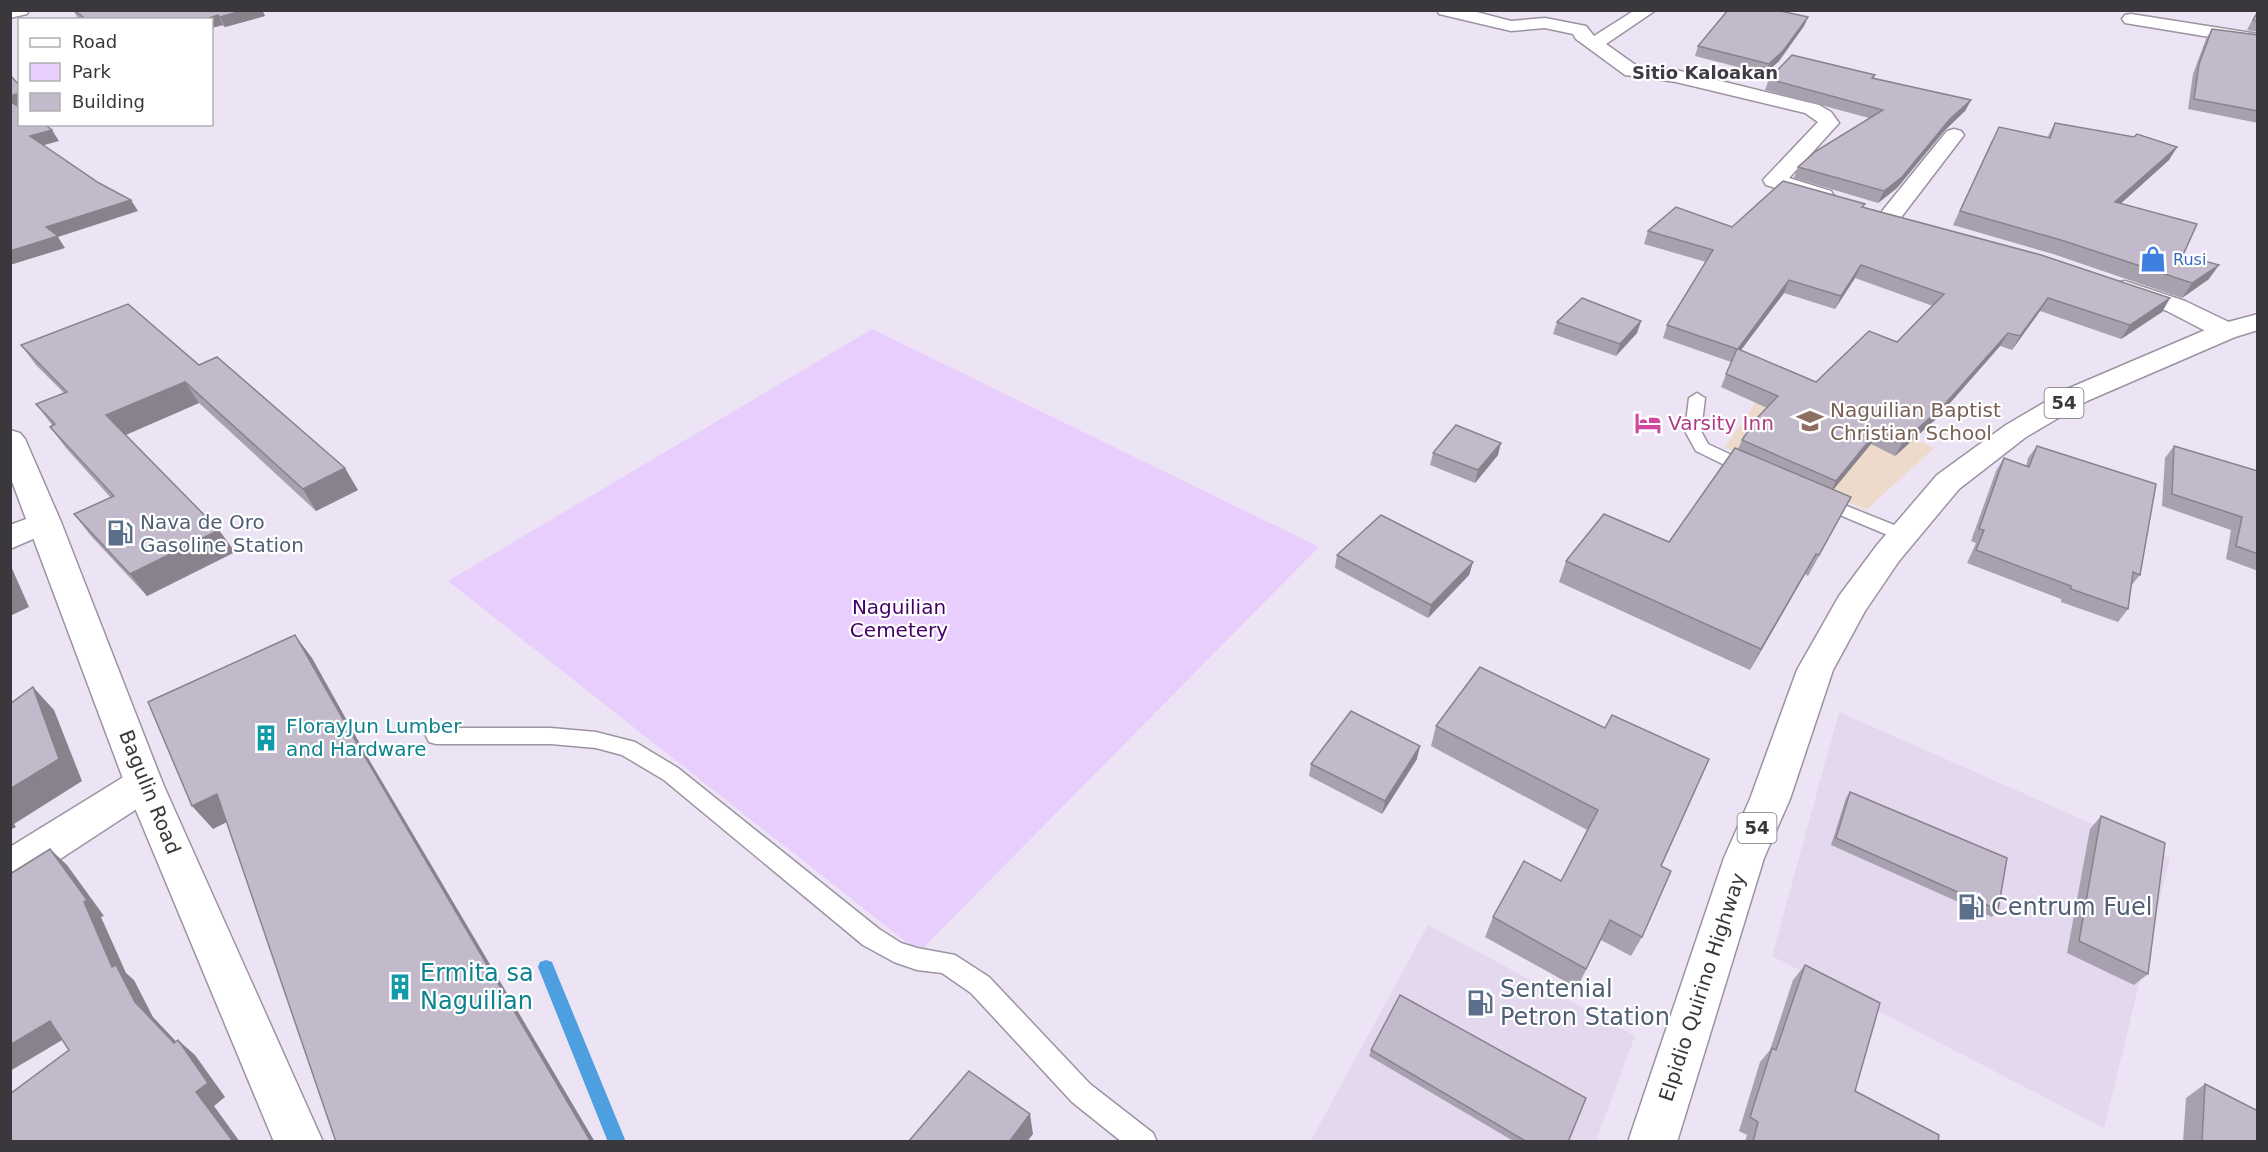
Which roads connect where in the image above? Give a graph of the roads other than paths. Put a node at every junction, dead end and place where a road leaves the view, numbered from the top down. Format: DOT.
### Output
graph roads {
  1 [pos="21,10"];
  2 [pos="1445,10"];
  3 [pos="1648,10"];
  4 [pos="10,13"];
  5 [pos="2131,19"];
  6 [pos="2258,40"];
  7 [pos="1595,43"];
  8 [pos="1954,135"];
  9 [pos="1846,203"];
  10 [pos="1869,209"];
  11 [pos="2110,284"];
  12 [pos="2258,322"];
  13 [pos="2226,331"];
  14 [pos="1697,398"];
  15 [pos="10,439"];
  16 [pos="1764,477"];
  17 [pos="1807,495"];
  18 [pos="45,522"];
  19 [pos="1903,535"];
  20 [pos="10,538"];
  21 [pos="436,736"];
  22 [pos="144,784"];
  23 [pos="10,868"];
  24 [pos="298,1142"];
  25 [pos="1144,1142"];
  26 [pos="1652,1142"];
  1 -- 4 [label="main road"];
  2 -- 7 [label="main road"];
  3 -- 7 [label="main road"];
  5 -- 6 [label="main road"];
  7 -- 9 [label="main road"];
  8 -- 10 [label="main road"];
  11 -- 13 [label="main road"];
  12 -- 13 [label="main road, Elpidio Quirino Highway / 54"];
  13 -- 19 [label="main road, Elpidio Quirino Highway / 54"];
  14 -- 16 [label="lane"];
  15 -- 18 [label="main road, Bagulin Road"];
  17 -- 19 [label="lane"];
  18 -- 20 [label="main road"];
  18 -- 22 [label="main road, Bagulin Road"];
  19 -- 26 [label="main road, Elpidio Quirino Highway / 54"];
  21 -- 25 [label="lane"];
  22 -- 23 [label="main road"];
  22 -- 24 [label="main road, Bagulin Road"];
}
